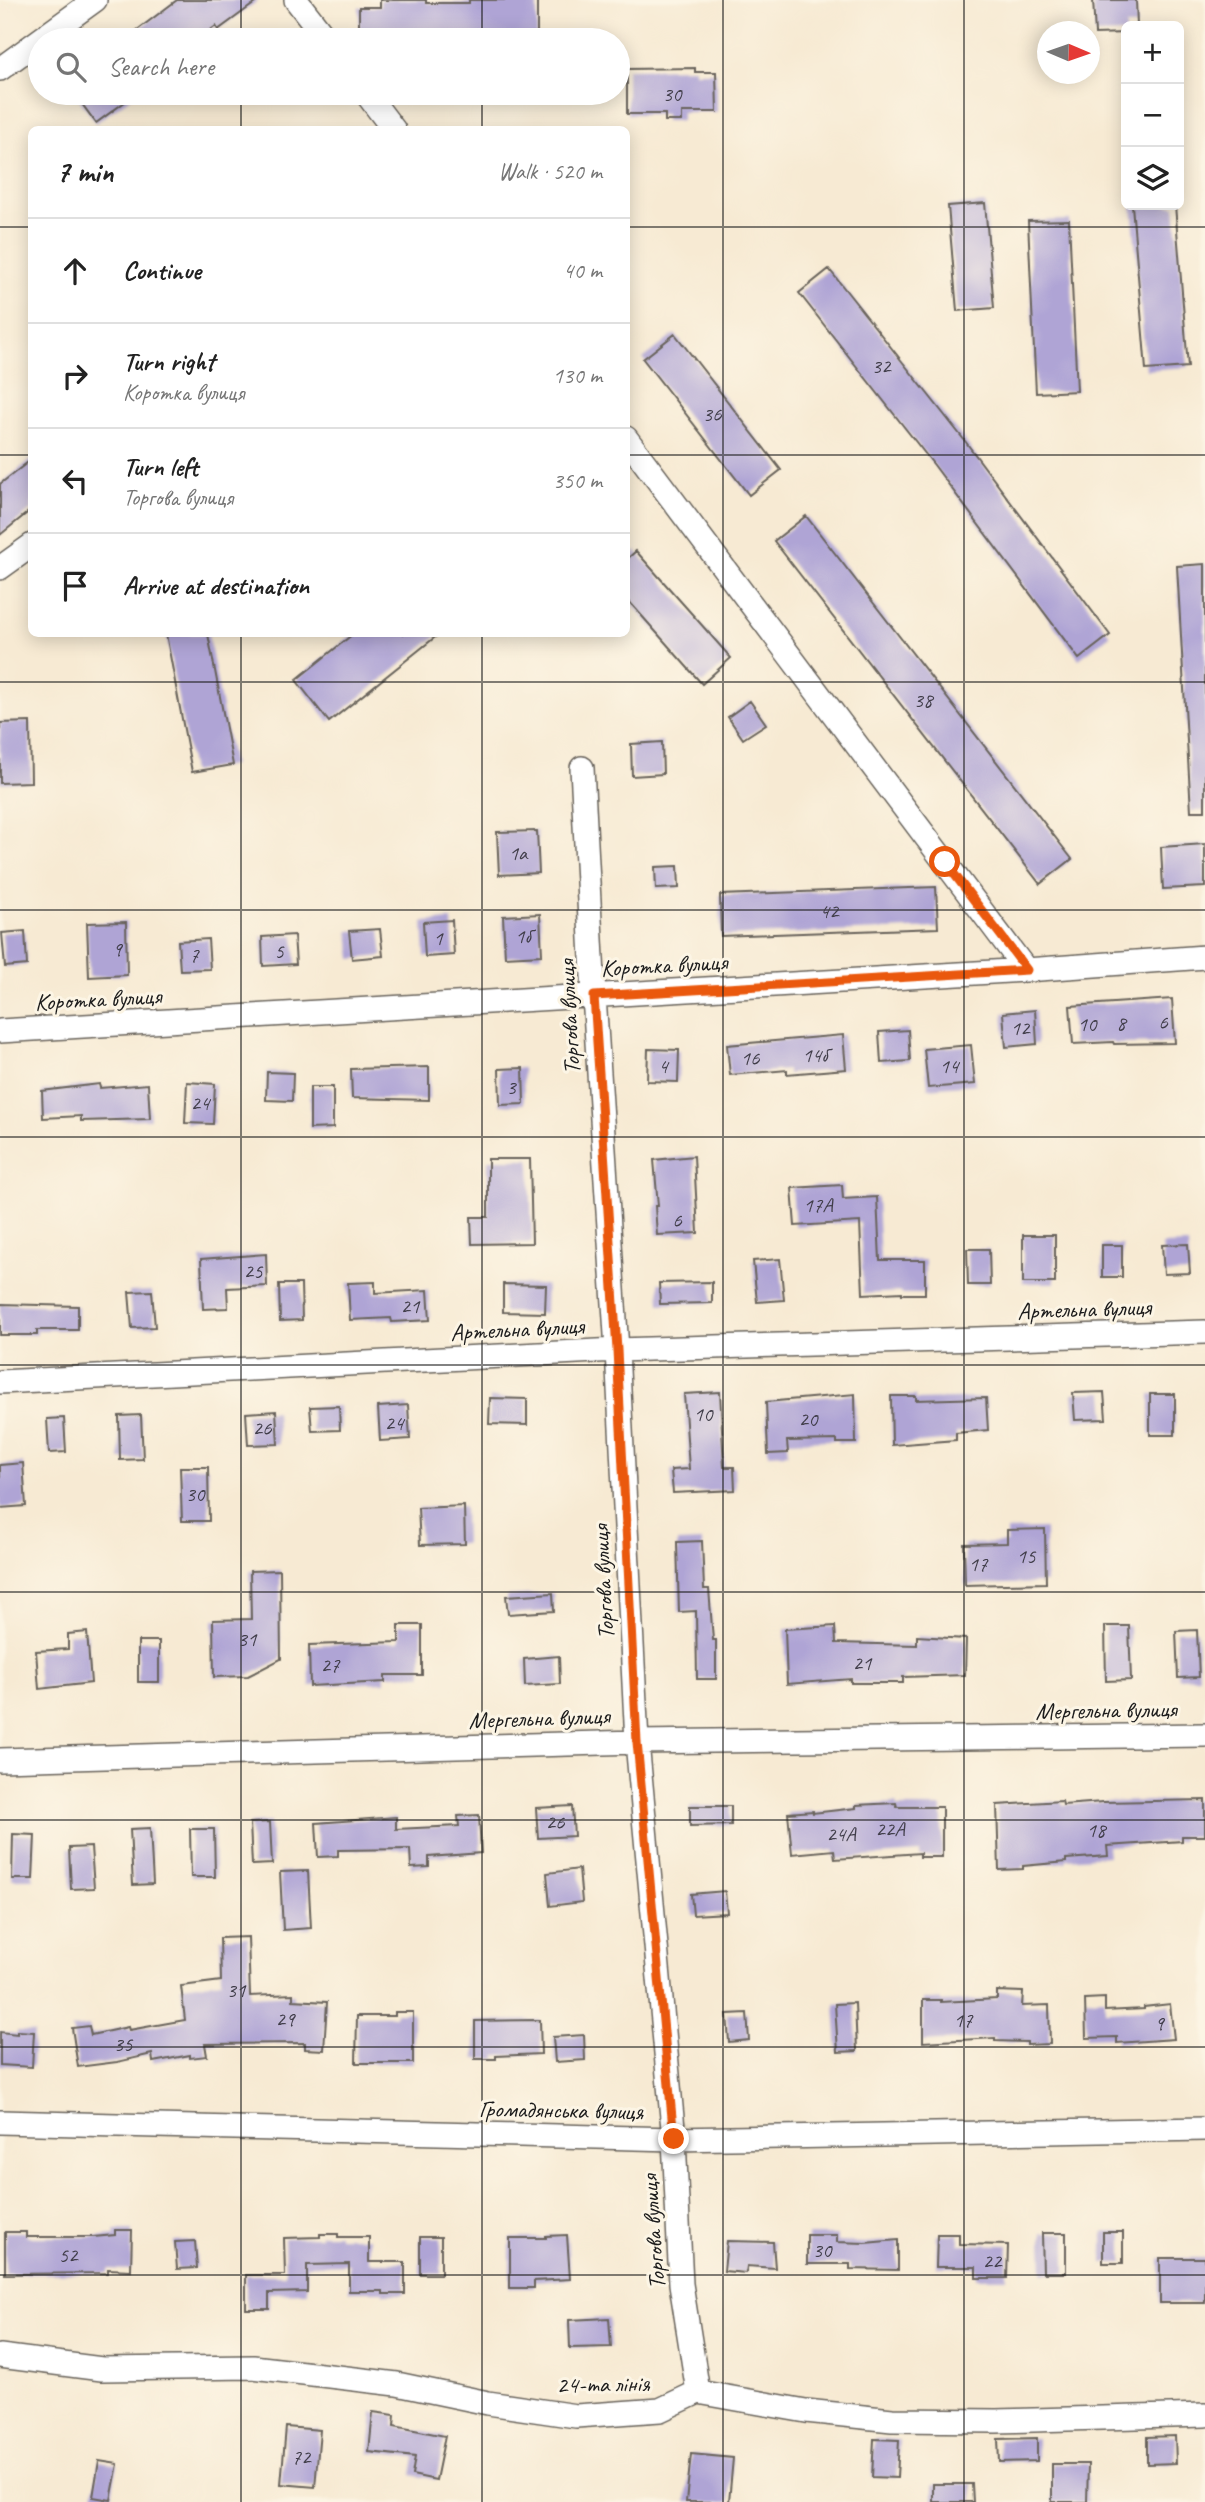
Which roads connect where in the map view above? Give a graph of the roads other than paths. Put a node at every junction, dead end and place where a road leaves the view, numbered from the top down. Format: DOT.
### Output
graph roads {
  1 [pos="96,0"];
  2 [pos="296,0"];
  3 [pos="57,28"];
  4 [pos="318,28"];
  5 [pos="28,49"];
  6 [pos="0,69"];
  7 [pos="375,105"];
  8 [pos="391,126"];
  9 [pos="630,443"];
  10 [pos="28,548"];
  11 [pos="0,568"];
  12 [pos="582,768"];
  13 [pos="1205,957"];
  14 [pos="1027,970"];
  15 [pos="594,996"];
  16 [pos="0,1031"];
  17 [pos="1205,1332"];
  18 [pos="617,1350"];
  19 [pos="0,1382"];
  20 [pos="1205,1735"];
  21 [pos="637,1742"];
  22 [pos="0,1760"];
  23 [pos="0,2122"];
  24 [pos="1205,2129"];
  25 [pos="674,2139"];
  26 [pos="0,2356"];
  27 [pos="698,2392"];
  28 [pos="1205,2415"];
  1 -- 3 [label="street"];
  2 -- 4 [label="street"];
  5 -- 6 [label="street"];
  7 -- 8 [label="street"];
  9 -- 14 [label="street"];
  10 -- 11 [label="street"];
  12 -- 15 [label="street, Торгова вулиця"];
  13 -- 14 [label="street, Коротка вулиця"];
  14 -- 15 [label="street, Коротка вулиця"];
  15 -- 16 [label="street, Коротка вулиця"];
  15 -- 18 [label="street, Торгова вулиця"];
  17 -- 18 [label="street, Артельна вулиця"];
  18 -- 19 [label="street, Артельна вулиця"];
  18 -- 21 [label="street, Торгова вулиця"];
  20 -- 21 [label="street, Мергельна вулиця"];
  21 -- 22 [label="street, Мергельна вулиця"];
  21 -- 25 [label="street, Торгова вулиця"];
  23 -- 25 [label="street, Громадянська вулиця"];
  24 -- 25 [label="street, Громадянська вулиця"];
  25 -- 27 [label="street, Торгова вулиця"];
  26 -- 27 [label="street, 24-та лінія"];
  27 -- 28 [label="street"];
}
